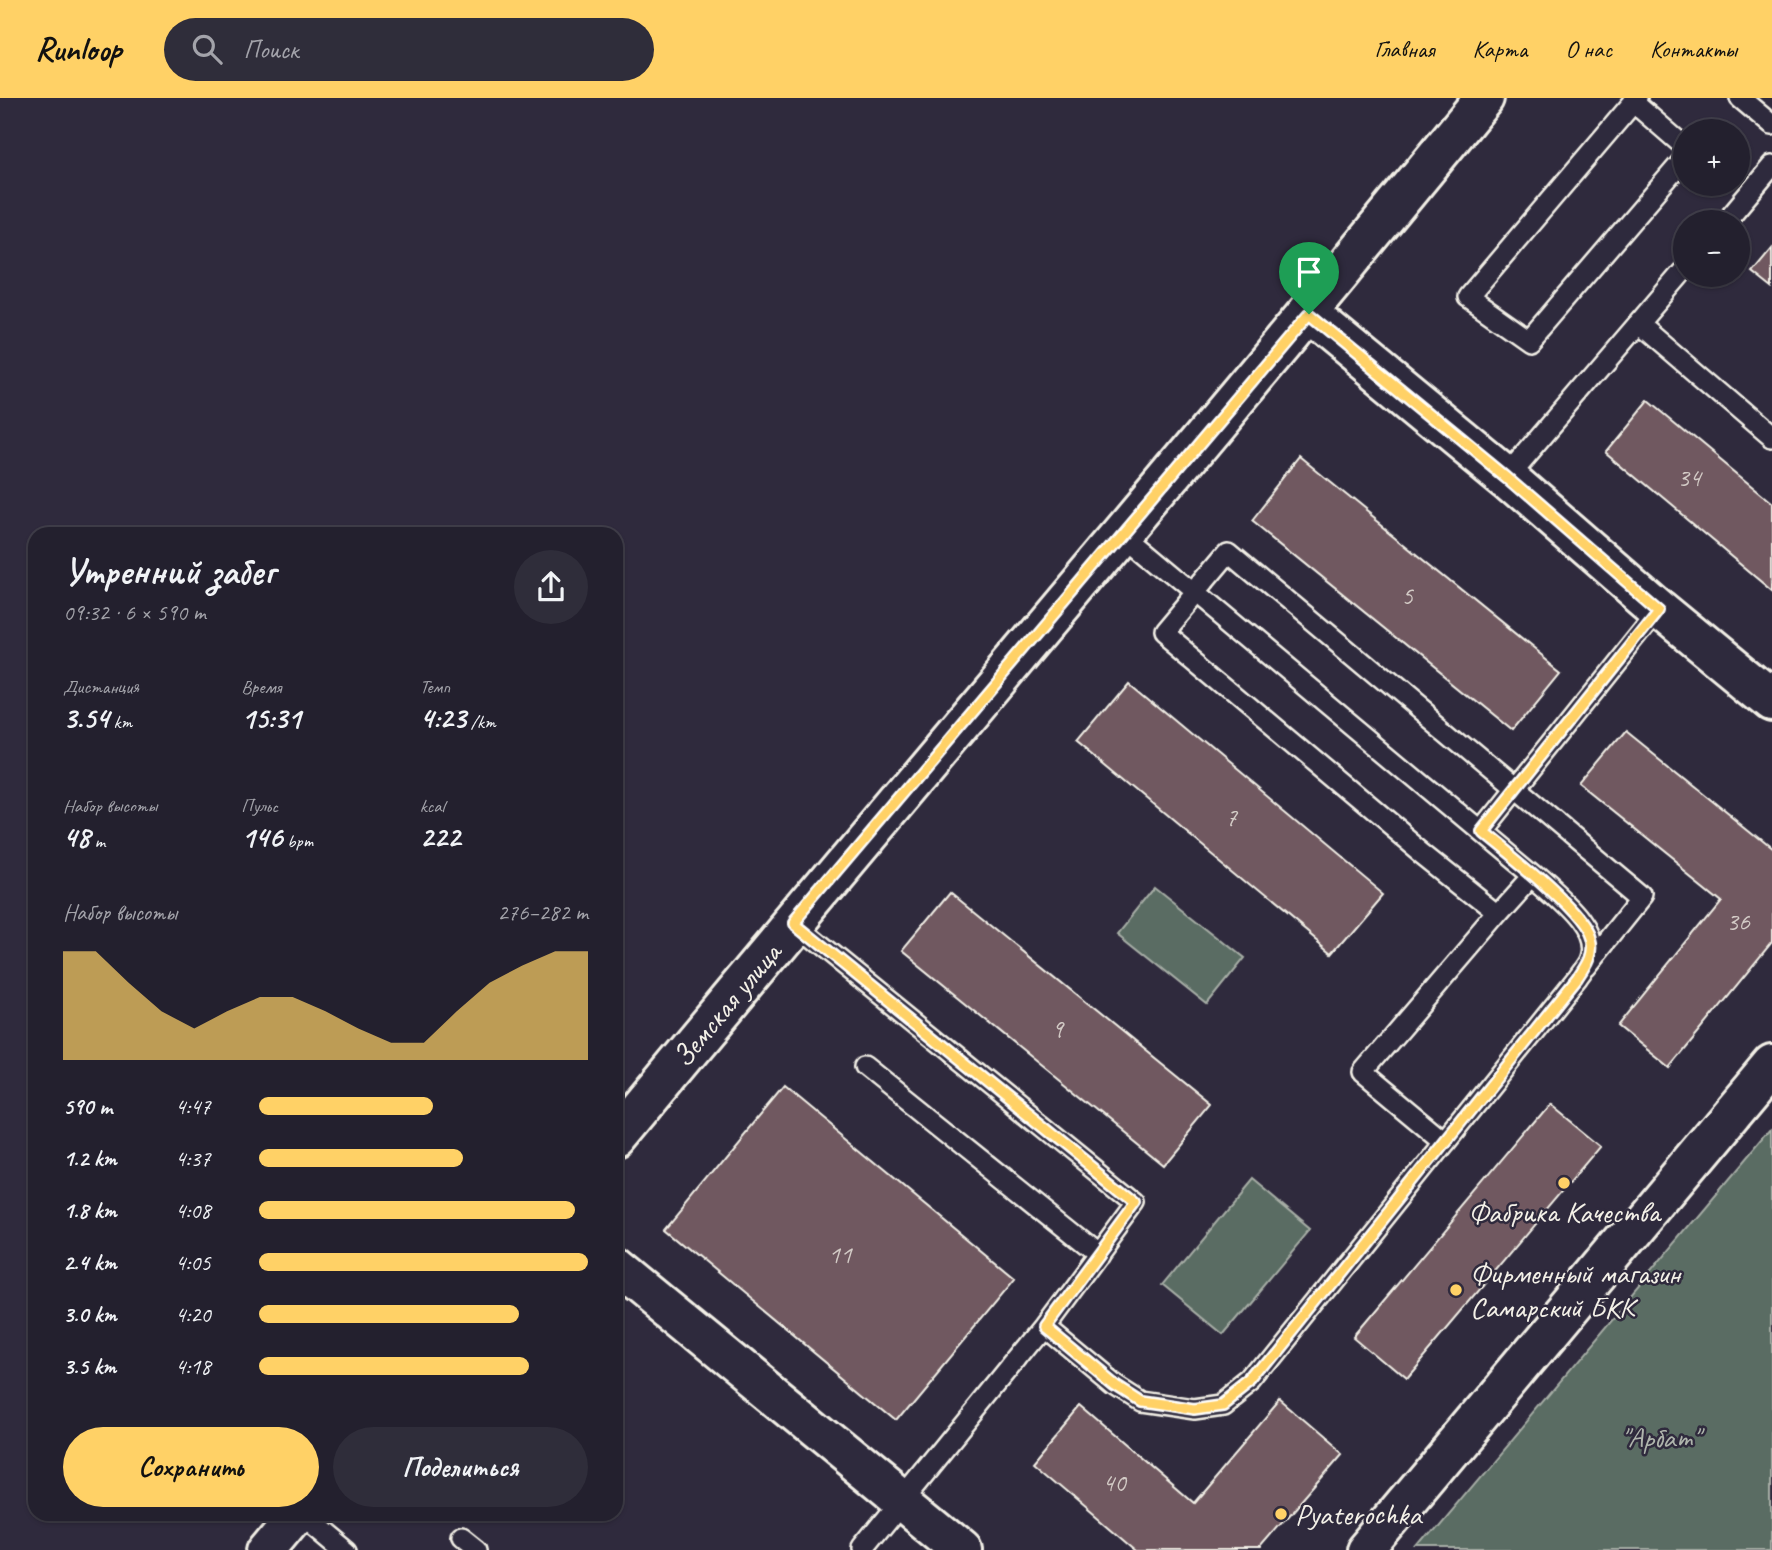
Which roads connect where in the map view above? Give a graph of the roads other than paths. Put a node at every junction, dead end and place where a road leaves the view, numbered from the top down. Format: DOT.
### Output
graph roads {
  1 [pos="1484,98"];
  2 [pos="1740,98"];
  3 [pos="1635,100"];
  4 [pos="1772,125"];
  5 [pos="1673,136"];
  6 [pos="1772,166"];
  7 [pos="1673,172"];
  8 [pos="1735,210"];
  9 [pos="1673,283"];
  10 [pos="1309,314"];
  11 [pos="1639,324"];
  12 [pos="1772,438"];
  13 [pos="1507,477"];
  14 [pos="1124,533"];
  15 [pos="1195,592"];
  16 [pos="1659,609"];
  17 [pos="1772,702"];
  18 [pos="1515,790"];
  19 [pos="1481,831"];
  20 [pos="1533,875"];
  21 [pos="1499,914"];
  22 [pos="793,923"];
  23 [pos="1577,978"];
  24 [pos="1772,1065"];
  25 [pos="865,1067"];
  26 [pos="623,1129"];
  27 [pos="1446,1141"];
  28 [pos="1098,1254"];
  29 [pos="623,1272"];
  30 [pos="1044,1326"];
  31 [pos="902,1502"];
  32 [pos="292,1521"];
  33 [pos="312,1521"];
  34 [pos="268,1550"];
  35 [pos="347,1550"];
  36 [pos="862,1550"];
  37 [pos="962,1550"];
  38 [pos="1366,1550"];
  1 -- 10 [label="street, Земская улица"];
  2 -- 4 [label="lane"];
  3 -- 5 [label="lane"];
  3 -- 7 [label="lane"];
  6 -- 8 [label="lane"];
  9 -- 11 [label="lane"];
  10 -- 13 [label="street"];
  10 -- 14 [label="street, Земская улица"];
  11 -- 12 [label="lane"];
  11 -- 13 [label="lane"];
  13 -- 16 [label="street"];
  14 -- 15 [label="lane"];
  14 -- 22 [label="street, Земская улица"];
  15 -- 18 [label="lane"];
  15 -- 19 [label="lane"];
  15 -- 21 [label="lane"];
  16 -- 17 [label="street"];
  16 -- 18 [label="lane"];
  18 -- 19 [label="lane"];
  18 -- 23 [label="lane"];
  19 -- 20 [label="lane"];
  20 -- 21 [label="lane"];
  20 -- 23 [label="lane"];
  21 -- 27 [label="lane"];
  22 -- 26 [label="street, Земская улица"];
  22 -- 28 [label="lane"];
  23 -- 27 [label="lane"];
  24 -- 38 [label="street"];
  25 -- 28 [label="lane"];
  27 -- 30 [label="lane"];
  28 -- 30 [label="lane"];
  29 -- 31 [label="street"];
  30 -- 31 [label="lane"];
  31 -- 36 [label="lane"];
  31 -- 37 [label="street"];
  32 -- 34 [label="street"];
  33 -- 35 [label="lane"];
}
